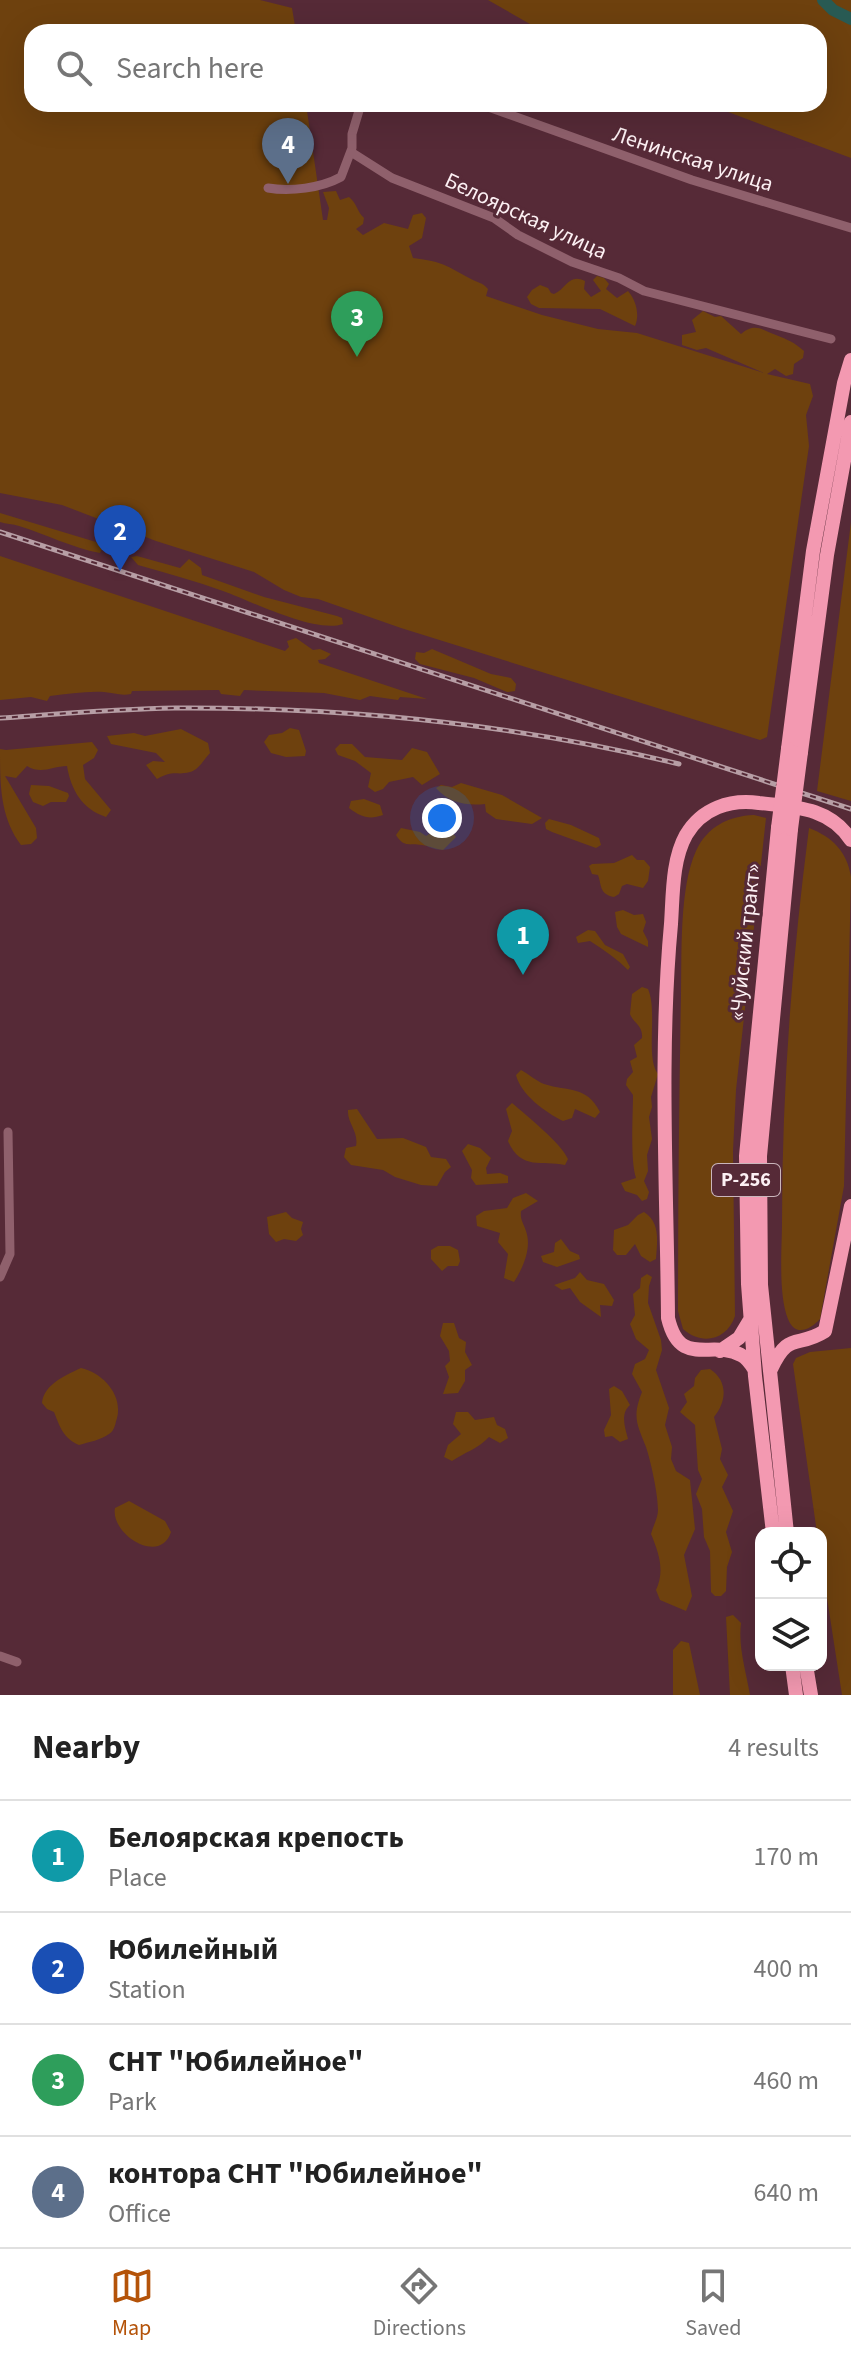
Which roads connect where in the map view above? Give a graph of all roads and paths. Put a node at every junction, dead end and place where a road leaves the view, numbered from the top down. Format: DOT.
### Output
graph roads {
  1 [pos="359,112"];
  2 [pos="502,112"];
  3 [pos="351,152"];
  4 [pos="268,188"];
  5 [pos="851,228"];
  6 [pos="831,339"];
  7 [pos="851,360"];
  8 [pos="851,422"];
  9 [pos="795,751"];
  10 [pos="851,840"];
  11 [pos="8,1132"];
  12 [pos="851,1206"];
  13 [pos="0,1277"];
  14 [pos="758,1316"];
  15 [pos="801,1338"];
  16 [pos="720,1351"];
  17 [pos="754,1369"];
  18 [pos="771,1369"];
  19 [pos="772,1527"];
  20 [pos="786,1527"];
  21 [pos="0,1656"];
  22 [pos="17,1662"];
  23 [pos="793,1671"];
  24 [pos="807,1671"];
  25 [pos="796,1695"];
  26 [pos="811,1695"];
  1 -- 3 [label="street"];
  2 -- 5 [label="street, Ленинская улица"];
  3 -- 4 [label="street"];
  3 -- 6 [label="street, Белоярская улица"];
  7 -- 9 [label="highway, «Чуйский тракт» / Р-256"];
  8 -- 9 [label="highway, «Чуйский тракт» / Р-256"];
  9 -- 14 [label="highway, «Чуйский тракт» / Р-256, bridge"];
  10 -- 16 [label="highway"];
  11 -- 13 [label="street"];
  12 -- 15 [label="highway"];
  14 -- 15 [label="highway"];
  14 -- 16 [label="highway"];
  14 -- 17 [label="highway, «Чуйский тракт» / Р-256"];
  14 -- 18 [label="highway, «Чуйский тракт» / Р-256"];
  15 -- 18 [label="highway"];
  16 -- 17 [label="highway"];
  17 -- 19 [label="highway, «Чуйский тракт» / Р-256"];
  18 -- 20 [label="highway, «Чуйский тракт» / Р-256"];
  21 -- 22 [label="street"];
  23 -- 25 [label="highway"];
  24 -- 26 [label="highway"];
}
